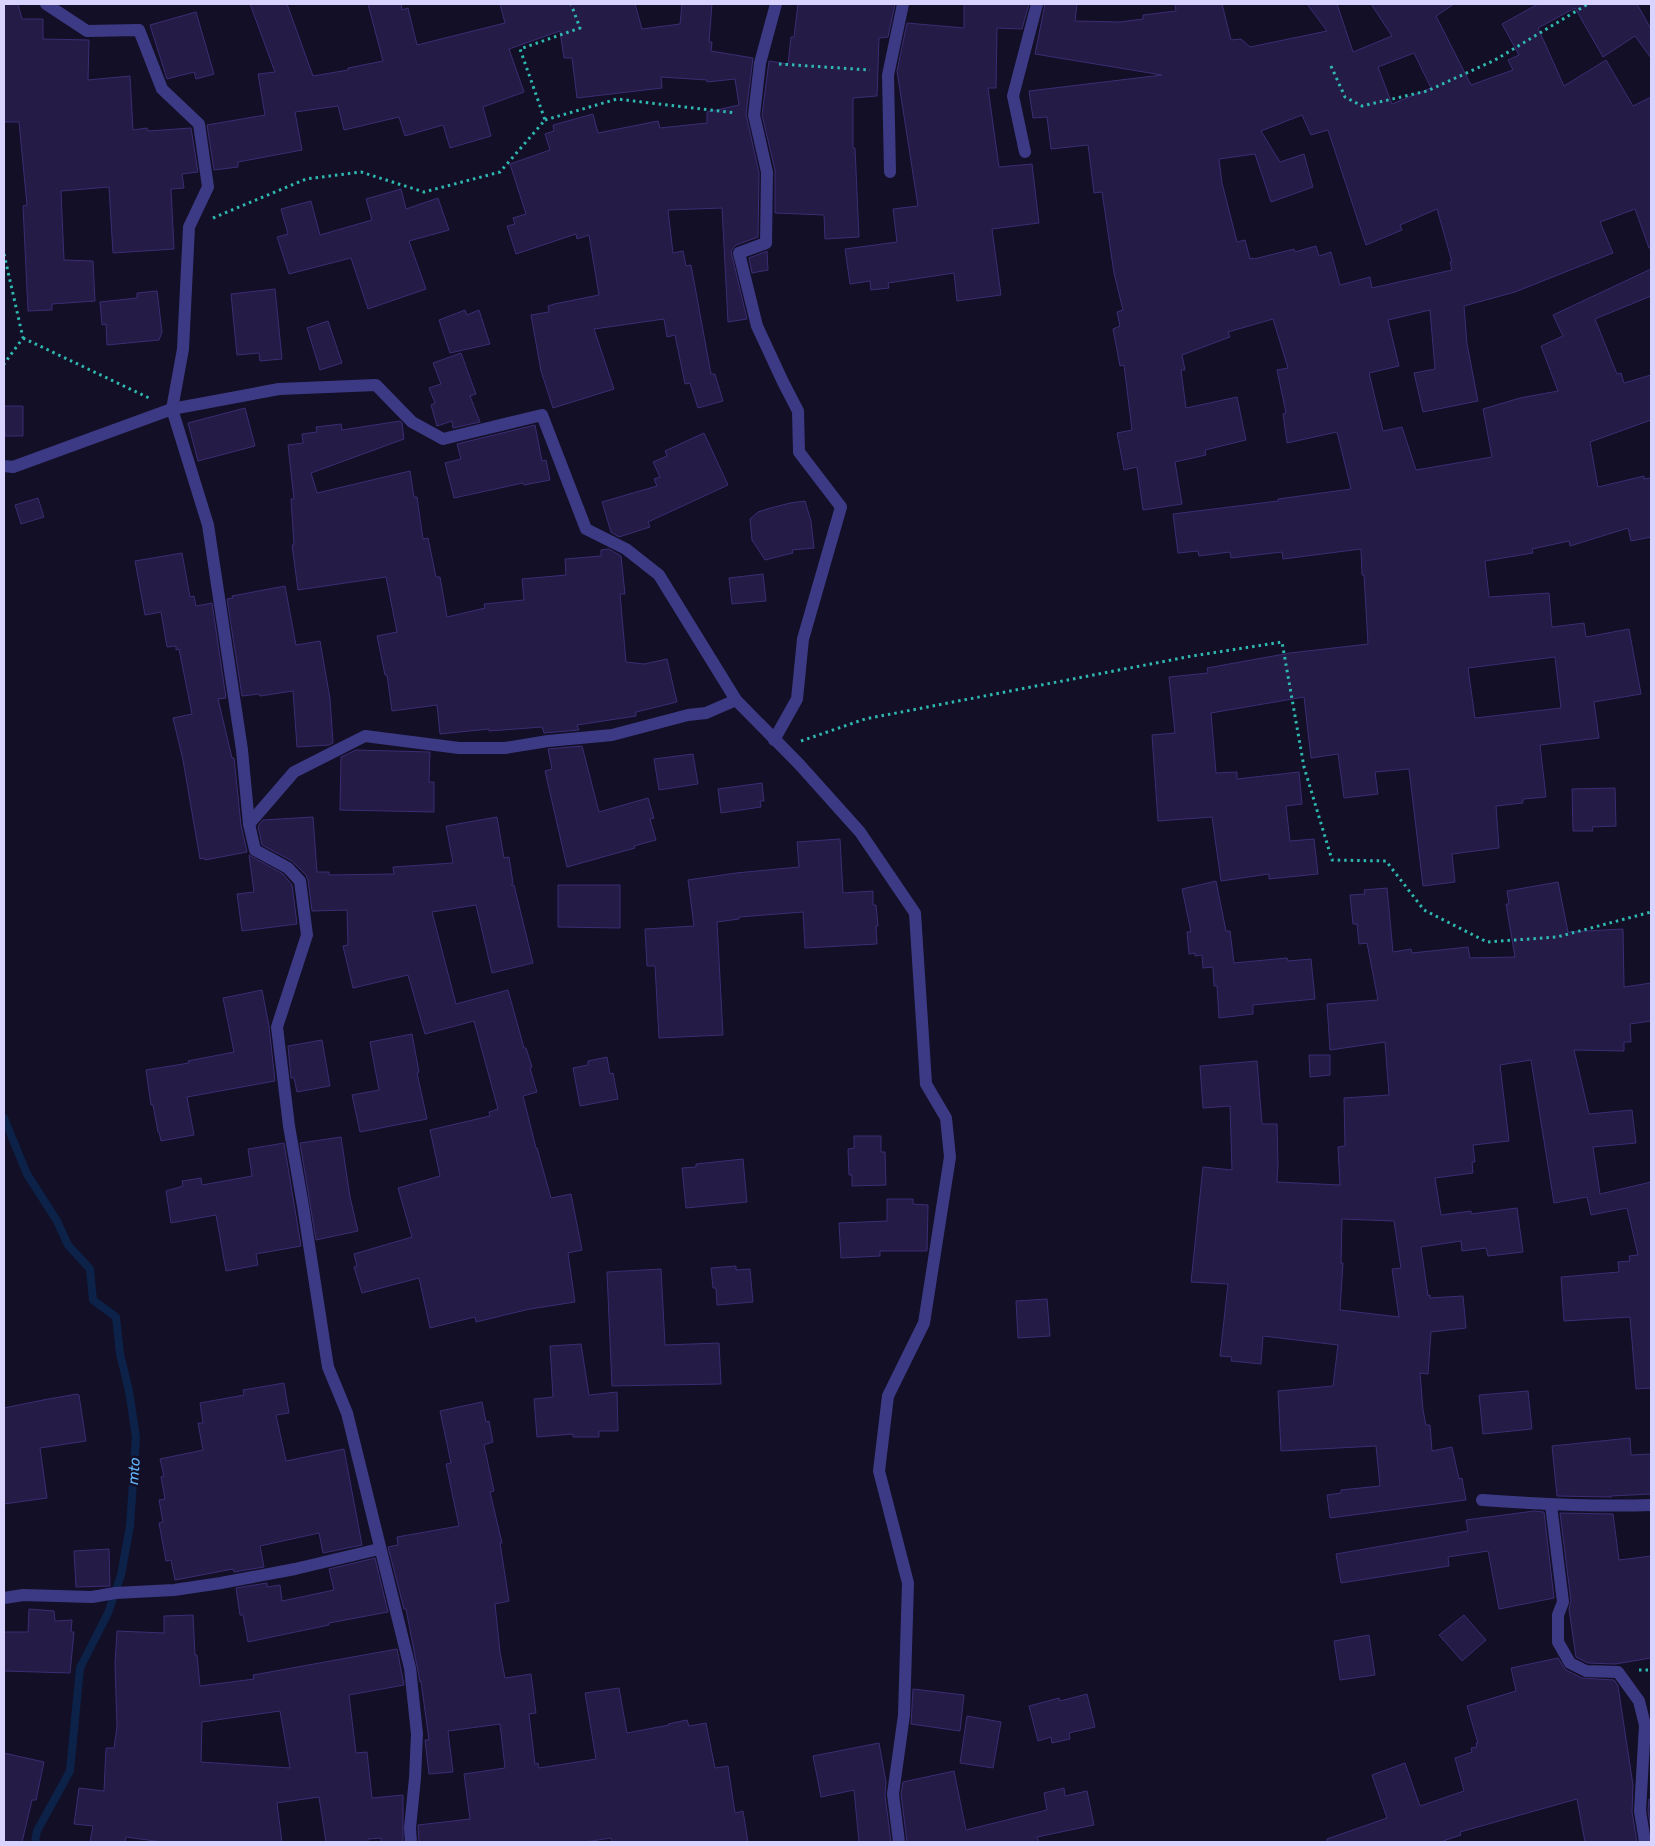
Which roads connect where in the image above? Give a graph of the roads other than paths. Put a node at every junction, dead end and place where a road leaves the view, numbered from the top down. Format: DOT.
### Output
graph roads {
  1 [pos="46,4"];
  2 [pos="776,4"];
  3 [pos="903,4"];
  4 [pos="1037,4"];
  5 [pos="1025,152"];
  6 [pos="890,172"];
  7 [pos="172,409"];
  8 [pos="4,466"];
  9 [pos="736,700"];
  10 [pos="778,743"];
  11 [pos="249,824"];
  12 [pos="1482,1500"];
  13 [pos="1551,1505"];
  14 [pos="1651,1505"];
  15 [pos="379,1548"];
  16 [pos="4,1598"];
  17 [pos="411,1842"];
  18 [pos="899,1842"];
  19 [pos="1645,1842"];
  1 -- 7 [label="street"];
  2 -- 10 [label="street"];
  3 -- 6 [label="street"];
  4 -- 5 [label="street"];
  7 -- 8 [label="street"];
  7 -- 9 [label="street"];
  7 -- 11 [label="street"];
  9 -- 10 [label="street"];
  9 -- 11 [label="street"];
  10 -- 18 [label="street"];
  11 -- 15 [label="street"];
  12 -- 13 [label="street"];
  13 -- 14 [label="street"];
  13 -- 19 [label="street"];
  15 -- 16 [label="street"];
  15 -- 17 [label="street"];
}
